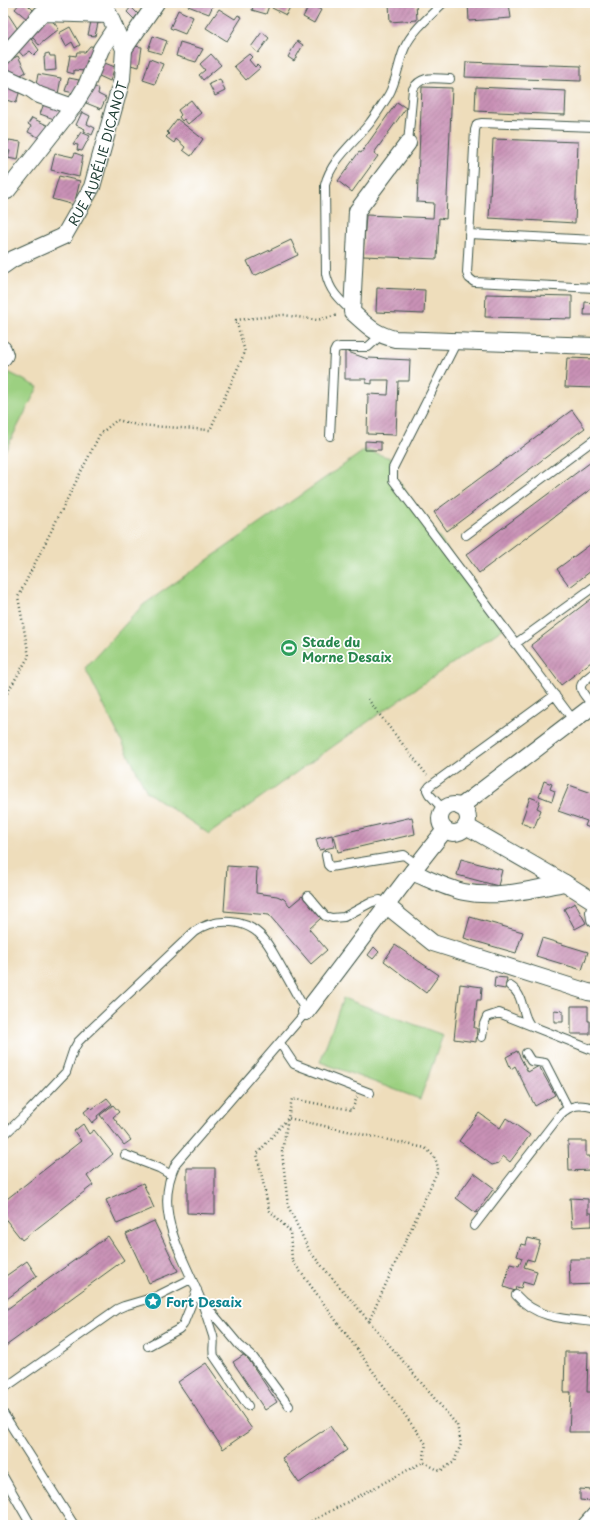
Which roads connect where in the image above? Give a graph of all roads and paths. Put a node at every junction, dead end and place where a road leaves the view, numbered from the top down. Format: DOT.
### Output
graph roads {
  1 [pos="156,3"];
  2 [pos="443,3"];
  3 [pos="110,15"];
  4 [pos="124,50"];
  5 [pos="3,57"];
  6 [pos="3,76"];
  7 [pos="450,79"];
  8 [pos="73,107"];
  9 [pos="595,127"];
  10 [pos="408,143"];
  11 [pos="3,192"];
  12 [pos="469,234"];
  13 [pos="595,240"];
  14 [pos="3,266"];
  15 [pos="595,288"];
  16 [pos="352,312"];
  17 [pos="381,335"];
  18 [pos="457,341"];
  19 [pos="595,346"];
  20 [pos="3,349"];
  21 [pos="3,358"];
  22 [pos="330,436"];
  23 [pos="595,439"];
  24 [pos="466,535"];
  25 [pos="595,586"];
  26 [pos="516,644"];
  27 [pos="595,672"];
  28 [pos="555,695"];
  29 [pos="368,699"];
  30 [pos="3,700"];
  31 [pos="594,705"];
  32 [pos="574,721"];
  33 [pos="434,783"];
  34 [pos="460,807"];
  35 [pos="443,809"];
  36 [pos="466,826"];
  37 [pos="445,830"];
  38 [pos="326,855"];
  39 [pos="414,868"];
  40 [pos="565,883"];
  41 [pos="308,896"];
  42 [pos="595,902"];
  43 [pos="387,906"];
  44 [pos="595,908"];
  45 [pos="595,919"];
  46 [pos="510,986"];
  47 [pos="595,993"];
  48 [pos="306,1012"];
  49 [pos="531,1025"];
  50 [pos="482,1037"];
  51 [pos="280,1043"];
  52 [pos="595,1051"];
  53 [pos="526,1053"];
  54 [pos="360,1090"];
  55 [pos="370,1093"];
  56 [pos="568,1108"];
  57 [pos="595,1108"];
  58 [pos="288,1118"];
  59 [pos="3,1136"];
  60 [pos="126,1155"];
  61 [pos="171,1176"];
  62 [pos="474,1226"];
  63 [pos="192,1279"];
  64 [pos="197,1290"];
  65 [pos="516,1295"];
  66 [pos="201,1299"];
  67 [pos="369,1321"];
  68 [pos="595,1322"];
  69 [pos="148,1346"];
  70 [pos="3,1389"];
  71 [pos="248,1406"];
  72 [pos="289,1406"];
  73 [pos="3,1413"];
  74 [pos="423,1462"];
  75 [pos="3,1476"];
  76 [pos="595,1515"];
  77 [pos="32,1525"];
  78 [pos="74,1525"];
  79 [pos="304,1525"];
  80 [pos="586,1525"];
  1 -- 4 [label="street"];
  2 -- 16 [label="lane"];
  3 -- 4 [label="street, RUE AURÉLIE DICANOT"];
  3 -- 5 [label="street"];
  3 -- 8 [label="street"];
  4 -- 14 [label="street, RUE AURÉLIE DICANOT"];
  6 -- 8 [label="street"];
  7 -- 10 [label="lane"];
  8 -- 11 [label="street"];
  9 -- 12 [label="lane"];
  10 -- 16 [label="street"];
  12 -- 13 [label="lane"];
  12 -- 15 [label="lane"];
  16 -- 17 [label="street"];
  16 -- 30 [label="path"];
  17 -- 18 [label="street"];
  17 -- 22 [label="lane"];
  18 -- 19 [label="street"];
  18 -- 26 [label="lane"];
  20 -- 21 [label="street"];
  23 -- 24 [label="lane"];
  25 -- 26 [label="lane"];
  26 -- 28 [label="lane"];
  27 -- 31 [label="lane"];
  28 -- 32 [label="lane"];
  28 -- 33 [label="lane"];
  29 -- 33 [label="path"];
  31 -- 32 [label="street"];
  32 -- 34 [label="street"];
  33 -- 35 [label="lane"];
  34 -- 35 [label="street"];
  34 -- 36 [label="street"];
  35 -- 37 [label="street"];
  36 -- 37 [label="street"];
  36 -- 40 [label="street"];
  37 -- 39 [label="street"];
  38 -- 39 [label="lane"];
  39 -- 40 [label="street"];
  39 -- 43 [label="street"];
  40 -- 42 [label="street"];
  41 -- 43 [label="lane"];
  43 -- 47 [label="street"];
  43 -- 48 [label="street"];
  44 -- 45 [label="street"];
  46 -- 49 [label="lane"];
  48 -- 51 [label="lane"];
  48 -- 59 [label="lane"];
  49 -- 50 [label="lane"];
  49 -- 52 [label="lane"];
  51 -- 54 [label="lane"];
  51 -- 61 [label="lane"];
  53 -- 56 [label="lane"];
  54 -- 55 [label="lane"];
  54 -- 58 [label="path"];
  56 -- 57 [label="lane"];
  56 -- 62 [label="lane"];
  58 -- 67 [label="path"];
  58 -- 67 [label="path"];
  58 -- 74 [label="path"];
  60 -- 61 [label="lane"];
  61 -- 63 [label="lane"];
  63 -- 64 [label="lane"];
  63 -- 70 [label="lane"];
  64 -- 66 [label="lane"];
  64 -- 69 [label="lane"];
  65 -- 68 [label="lane"];
  66 -- 71 [label="lane"];
  66 -- 72 [label="lane"];
  67 -- 74 [label="path"];
  73 -- 78 [label="lane"];
  74 -- 79 [label="path"];
  75 -- 77 [label="lane"];
  76 -- 80 [label="street"];
}
